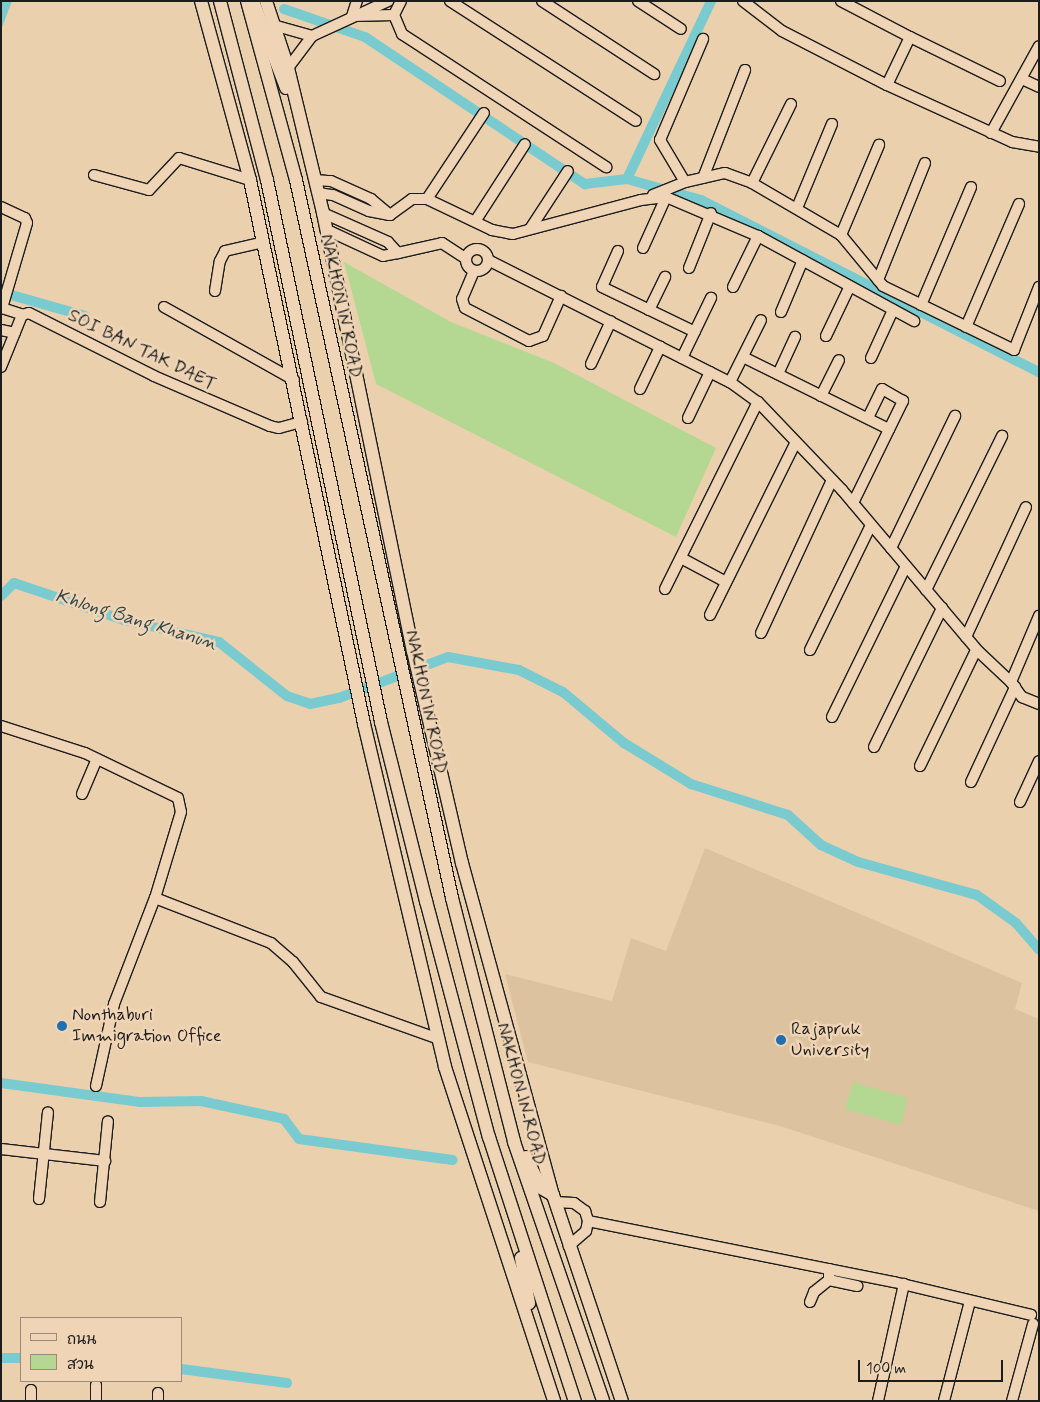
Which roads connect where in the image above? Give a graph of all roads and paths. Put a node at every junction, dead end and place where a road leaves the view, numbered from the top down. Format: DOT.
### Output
graph roads {
  1 [pos="201,1"];
  2 [pos="207,1"];
  3 [pos="220,1"];
  4 [pos="246,1"];
  5 [pos="254,1"];
  6 [pos="266,1"];
  7 [pos="356,1"];
  8 [pos="388,1"];
  9 [pos="400,1"];
  10 [pos="450,1"];
  11 [pos="542,1"];
  12 [pos="638,1"];
  13 [pos="743,1"];
  14 [pos="841,1"];
  15 [pos="394,15"];
  16 [pos="352,16"];
  17 [pos="274,25"];
  18 [pos="681,29"];
  19 [pos="312,36"];
  20 [pos="910,36"];
  21 [pos="703,40"];
  22 [pos="1039,46"];
  23 [pos="238,65"];
  24 [pos="288,68"];
  25 [pos="745,70"];
  26 [pos="654,74"];
  27 [pos="1022,79"];
  28 [pos="1000,81"];
  29 [pos="887,85"];
  30 [pos="1039,87"];
  31 [pos="295,96"];
  32 [pos="791,104"];
  33 [pos="484,114"];
  34 [pos="636,122"];
  35 [pos="832,124"];
  36 [pos="991,133"];
  37 [pos="525,144"];
  38 [pos="879,145"];
  39 [pos="1039,147"];
  40 [pos="925,163"];
  41 [pos="606,167"];
  42 [pos="568,171"];
  43 [pos="94,175"];
  44 [pos="703,178"];
  45 [pos="250,180"];
  46 [pos="316,180"];
  47 [pos="685,182"];
  48 [pos="752,183"];
  49 [pos="971,187"];
  50 [pos="318,193"];
  51 [pos="666,197"];
  52 [pos="427,199"];
  53 [pos="641,200"];
  54 [pos="1019,204"];
  55 [pos="1,207"];
  56 [pos="796,208"];
  57 [pos="323,213"];
  58 [pos="711,214"];
  59 [pos="390,215"];
  60 [pos="476,220"];
  61 [pos="530,229"];
  62 [pos="327,230"];
  63 [pos="841,235"];
  64 [pos="758,236"];
  65 [pos="264,242"];
  66 [pos="643,248"];
  67 [pos="618,251"];
  68 [pos="398,253"];
  69 [pos="465,258"];
  70 [pos="488,260"];
  71 [pos="803,260"];
  72 [pos="689,268"];
  73 [pos="474,271"];
  74 [pos="665,277"];
  75 [pos="878,280"];
  76 [pos="850,286"];
  77 [pos="733,287"];
  78 [pos="1039,287"];
  79 [pos="215,291"];
  80 [pos="561,296"];
  81 [pos="711,298"];
  82 [pos="921,305"];
  83 [pos="164,307"];
  84 [pos="2,308"];
  85 [pos="649,310"];
  86 [pos="893,310"];
  87 [pos="781,312"];
  88 [pos="22,315"];
  89 [pos="761,320"];
  90 [pos="610,321"];
  91 [pos="914,321"];
  92 [pos="966,327"];
  93 [pos="1,330"];
  94 [pos="695,332"];
  95 [pos="15,333"];
  96 [pos="826,336"];
  97 [pos="795,337"];
  98 [pos="660,347"];
  99 [pos="743,357"];
  100 [pos="682,358"];
  101 [pos="871,358"];
  102 [pos="839,360"];
  103 [pos="590,364"];
  104 [pos="1,367"];
  105 [pos="710,372"];
  106 [pos="778,374"];
  107 [pos="294,380"];
  108 [pos="730,382"];
  109 [pos="640,389"];
  110 [pos="822,396"];
  111 [pos="758,402"];
  112 [pos="956,416"];
  113 [pos="688,418"];
  114 [pos="868,418"];
  115 [pos="302,422"];
  116 [pos="889,429"];
  117 [pos="1002,436"];
  118 [pos="796,442"];
  119 [pos="832,480"];
  120 [pos="853,503"];
  121 [pos="1026,507"];
  122 [pos="871,525"];
  123 [pos="891,548"];
  124 [pos="681,558"];
  125 [pos="906,566"];
  126 [pos="726,582"];
  127 [pos="665,589"];
  128 [pos="926,590"];
  129 [pos="942,608"];
  130 [pos="710,615"];
  131 [pos="1039,616"];
  132 [pos="761,633"];
  133 [pos="966,637"];
  134 [pos="810,650"];
  135 [pos="976,650"];
  136 [pos="1013,684"];
  137 [pos="1039,704"];
  138 [pos="832,717"];
  139 [pos="1,726"];
  140 [pos="874,747"];
  141 [pos="96,759"];
  142 [pos="1039,761"];
  143 [pos="920,766"];
  144 [pos="971,782"];
  145 [pos="82,794"];
  146 [pos="1020,802"];
  147 [pos="155,898"];
  148 [pos="439,1039"];
  149 [pos="96,1086"];
  150 [pos="48,1112"];
  151 [pos="108,1121"];
  152 [pos="514,1142"];
  153 [pos="1,1149"];
  154 [pos="44,1154"];
  155 [pos="105,1161"];
  156 [pos="554,1198"];
  157 [pos="39,1199"];
  158 [pos="100,1202"];
  159 [pos="516,1221"];
  160 [pos="588,1221"];
  161 [pos="569,1246"];
  162 [pos="829,1274"];
  163 [pos="904,1284"];
  164 [pos="857,1286"];
  165 [pos="970,1300"];
  166 [pos="810,1302"];
  167 [pos="1035,1318"];
  168 [pos="540,1362"];
  169 [pos="96,1385"];
  170 [pos="31,1390"];
  171 [pos="31,1401"];
  172 [pos="96,1401"];
  173 [pos="554,1401"];
  174 [pos="575,1401"];
  175 [pos="603,1401"];
  176 [pos="622,1401"];
  177 [pos="878,1401"];
  178 [pos="944,1401"];
  179 [pos="1012,1401"];
  1 -- 45 [label="main road"];
  2 -- 23 [label="main road"];
  3 -- 23 [label="main road"];
  4 -- 152 [label="main road, NAKHON IN ROAD"];
  5 -- 31 [label="main road"];
  6 -- 17 [label="main road, NAKHON IN ROAD"];
  7 -- 16 [label="street"];
  8 -- 16 [label="street"];
  9 -- 15 [label="street"];
  10 -- 34 [label="street"];
  11 -- 26 [label="street"];
  12 -- 18 [label="street"];
  13 -- 29 [label="street"];
  14 -- 20 [label="street"];
  15 -- 16 [label="street"];
  15 -- 41 [label="street"];
  16 -- 19 [label="street"];
  17 -- 19 [label="street"];
  17 -- 24 [label="main road, NAKHON IN ROAD"];
  19 -- 24 [label="street"];
  20 -- 28 [label="street"];
  20 -- 29 [label="street"];
  21 -- 47 [label="street"];
  22 -- 27 [label="street"];
  23 -- 159 [label="main road"];
  24 -- 31 [label="main road, NAKHON IN ROAD"];
  25 -- 44 [label="street"];
  27 -- 30 [label="street"];
  27 -- 36 [label="street"];
  29 -- 36 [label="street"];
  31 -- 46 [label="main road, NAKHON IN ROAD"];
  32 -- 48 [label="street"];
  33 -- 52 [label="street"];
  35 -- 56 [label="street"];
  36 -- 39 [label="street"];
  37 -- 60 [label="street"];
  38 -- 63 [label="street"];
  40 -- 75 [label="street"];
  42 -- 61 [label="street"];
  43 -- 45 [label="street"];
  44 -- 47 [label="street"];
  44 -- 48 [label="street"];
  45 -- 65 [label="main road"];
  46 -- 50 [label="main road, NAKHON IN ROAD"];
  46 -- 59 [label="street"];
  47 -- 53 [label="street"];
  48 -- 56 [label="street"];
  49 -- 82 [label="street"];
  50 -- 57 [label="main road, NAKHON IN ROAD"];
  50 -- 59 [label="street"];
  51 -- 53 [label="street"];
  51 -- 58 [label="street"];
  51 -- 66 [label="street"];
  52 -- 59 [label="street"];
  52 -- 60 [label="street"];
  53 -- 61 [label="street"];
  54 -- 92 [label="street"];
  55 -- 84 [label="street"];
  56 -- 63 [label="street"];
  57 -- 62 [label="main road, NAKHON IN ROAD"];
  57 -- 68 [label="street"];
  58 -- 64 [label="street"];
  58 -- 72 [label="street"];
  60 -- 61 [label="street"];
  62 -- 68 [label="street"];
  62 -- 156 [label="main road, NAKHON IN ROAD"];
  63 -- 75 [label="street"];
  64 -- 71 [label="street"];
  64 -- 77 [label="street"];
  65 -- 79 [label="street"];
  65 -- 107 [label="main road"];
  67 -- 85 [label="street"];
  68 -- 69 [label="street"];
  69 -- 70 [label="street"];
  69 -- 73 [label="street"];
  70 -- 73 [label="street"];
  70 -- 80 [label="street"];
  71 -- 76 [label="street"];
  71 -- 87 [label="street"];
  73 -- 80 [label="street"];
  74 -- 85 [label="street"];
  75 -- 82 [label="street"];
  76 -- 86 [label="street"];
  76 -- 96 [label="street"];
  78 -- 92 [label="street"];
  80 -- 90 [label="street"];
  81 -- 94 [label="street"];
  82 -- 92 [label="street"];
  83 -- 107 [label="street"];
  84 -- 88 [label="street, SOI BAN TAK DAET"];
  85 -- 94 [label="street"];
  86 -- 91 [label="street"];
  86 -- 101 [label="street"];
  88 -- 95 [label="street"];
  88 -- 115 [label="street, SOI BAN TAK DAET"];
  89 -- 99 [label="street"];
  90 -- 98 [label="street"];
  90 -- 103 [label="street"];
  93 -- 95 [label="street"];
  94 -- 100 [label="street"];
  95 -- 104 [label="street"];
  97 -- 106 [label="street"];
  98 -- 100 [label="street"];
  98 -- 109 [label="street"];
  99 -- 106 [label="street"];
  99 -- 108 [label="street"];
  100 -- 105 [label="street"];
  102 -- 110 [label="street"];
  105 -- 108 [label="street"];
  105 -- 113 [label="street"];
  106 -- 110 [label="street"];
  107 -- 115 [label="main road"];
  108 -- 111 [label="street"];
  110 -- 114 [label="street"];
  111 -- 118 [label="street"];
  111 -- 124 [label="street"];
  112 -- 123 [label="street"];
  114 -- 116 [label="street"];
  114 -- 116 [label="street"];
  115 -- 148 [label="main road"];
  116 -- 120 [label="street"];
  117 -- 128 [label="street"];
  118 -- 119 [label="street"];
  118 -- 126 [label="street"];
  119 -- 120 [label="street"];
  119 -- 132 [label="street"];
  120 -- 122 [label="street"];
  121 -- 133 [label="street"];
  122 -- 123 [label="street"];
  122 -- 134 [label="street"];
  123 -- 125 [label="street"];
  124 -- 126 [label="street"];
  124 -- 127 [label="street"];
  125 -- 128 [label="street"];
  125 -- 138 [label="street"];
  126 -- 130 [label="street"];
  128 -- 129 [label="street"];
  129 -- 133 [label="street"];
  129 -- 140 [label="street"];
  131 -- 136 [label="street"];
  133 -- 135 [label="street"];
  135 -- 136 [label="street"];
  135 -- 143 [label="street"];
  136 -- 137 [label="street"];
  136 -- 144 [label="street"];
  139 -- 141 [label="street"];
  141 -- 145 [label="street"];
  141 -- 147 [label="street"];
  142 -- 146 [label="street"];
  147 -- 148 [label="street"];
  147 -- 149 [label="street"];
  148 -- 168 [label="main road"];
  150 -- 154 [label="street"];
  151 -- 155 [label="street"];
  152 -- 156 [label="main road"];
  152 -- 175 [label="main road, NAKHON IN ROAD"];
  153 -- 154 [label="street"];
  154 -- 155 [label="street"];
  154 -- 157 [label="street"];
  155 -- 158 [label="street"];
  156 -- 160 [label="street"];
  156 -- 161 [label="main road, NAKHON IN ROAD"];
  159 -- 168 [label="main road"];
  159 -- 174 [label="main road"];
  160 -- 161 [label="street"];
  160 -- 162 [label="street"];
  161 -- 176 [label="main road, NAKHON IN ROAD"];
  162 -- 163 [label="street"];
  162 -- 164 [label="street"];
  162 -- 166 [label="street"];
  163 -- 165 [label="street"];
  163 -- 177 [label="street"];
  165 -- 167 [label="street"];
  165 -- 178 [label="street"];
  167 -- 179 [label="street"];
  168 -- 173 [label="main road"];
  169 -- 172 [label="street"];
  170 -- 171 [label="street"];
}
